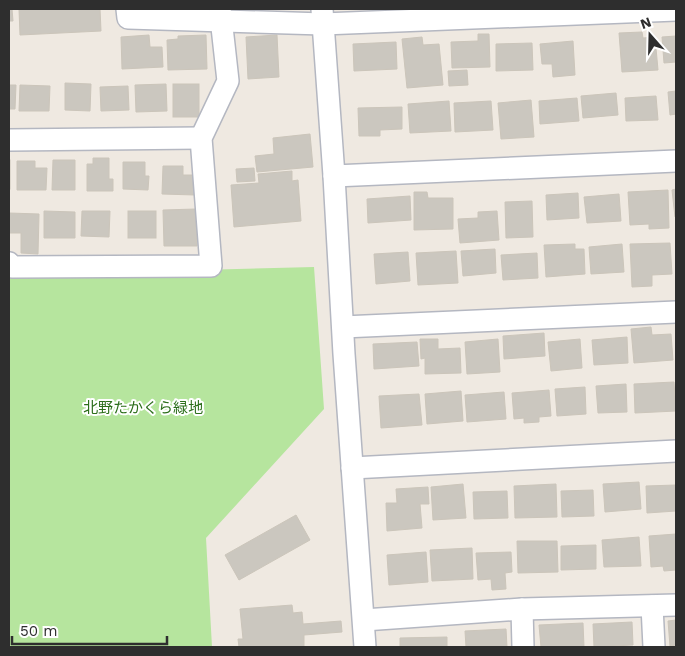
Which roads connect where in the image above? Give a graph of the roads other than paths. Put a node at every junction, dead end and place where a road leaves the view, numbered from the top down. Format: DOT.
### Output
graph roads {
  1 [pos="128,9"];
  2 [pos="676,10"];
  3 [pos="477,13"];
  4 [pos="221,15"];
  5 [pos="322,16"];
  6 [pos="201,138"];
  7 [pos="9,140"];
  8 [pos="676,161"];
  9 [pos="334,176"];
  10 [pos="9,264"];
  11 [pos="676,312"];
  12 [pos="342,327"];
  13 [pos="676,451"];
  14 [pos="352,468"];
  15 [pos="676,605"];
  16 [pos="652,606"];
  17 [pos="522,609"];
  18 [pos="364,620"];
  19 [pos="366,647"];
  20 [pos="523,647"];
  21 [pos="654,647"];
  1 -- 4 [label="street"];
  2 -- 3 [label="street"];
  3 -- 5 [label="street"];
  4 -- 5 [label="street"];
  4 -- 6 [label="street"];
  5 -- 9 [label="street"];
  6 -- 7 [label="street"];
  6 -- 10 [label="street"];
  8 -- 9 [label="street"];
  9 -- 12 [label="street"];
  11 -- 12 [label="street"];
  12 -- 14 [label="street"];
  13 -- 14 [label="street"];
  14 -- 18 [label="street"];
  15 -- 16 [label="street"];
  16 -- 17 [label="street"];
  16 -- 21 [label="street"];
  17 -- 18 [label="street"];
  17 -- 20 [label="street"];
  18 -- 19 [label="street"];
}
